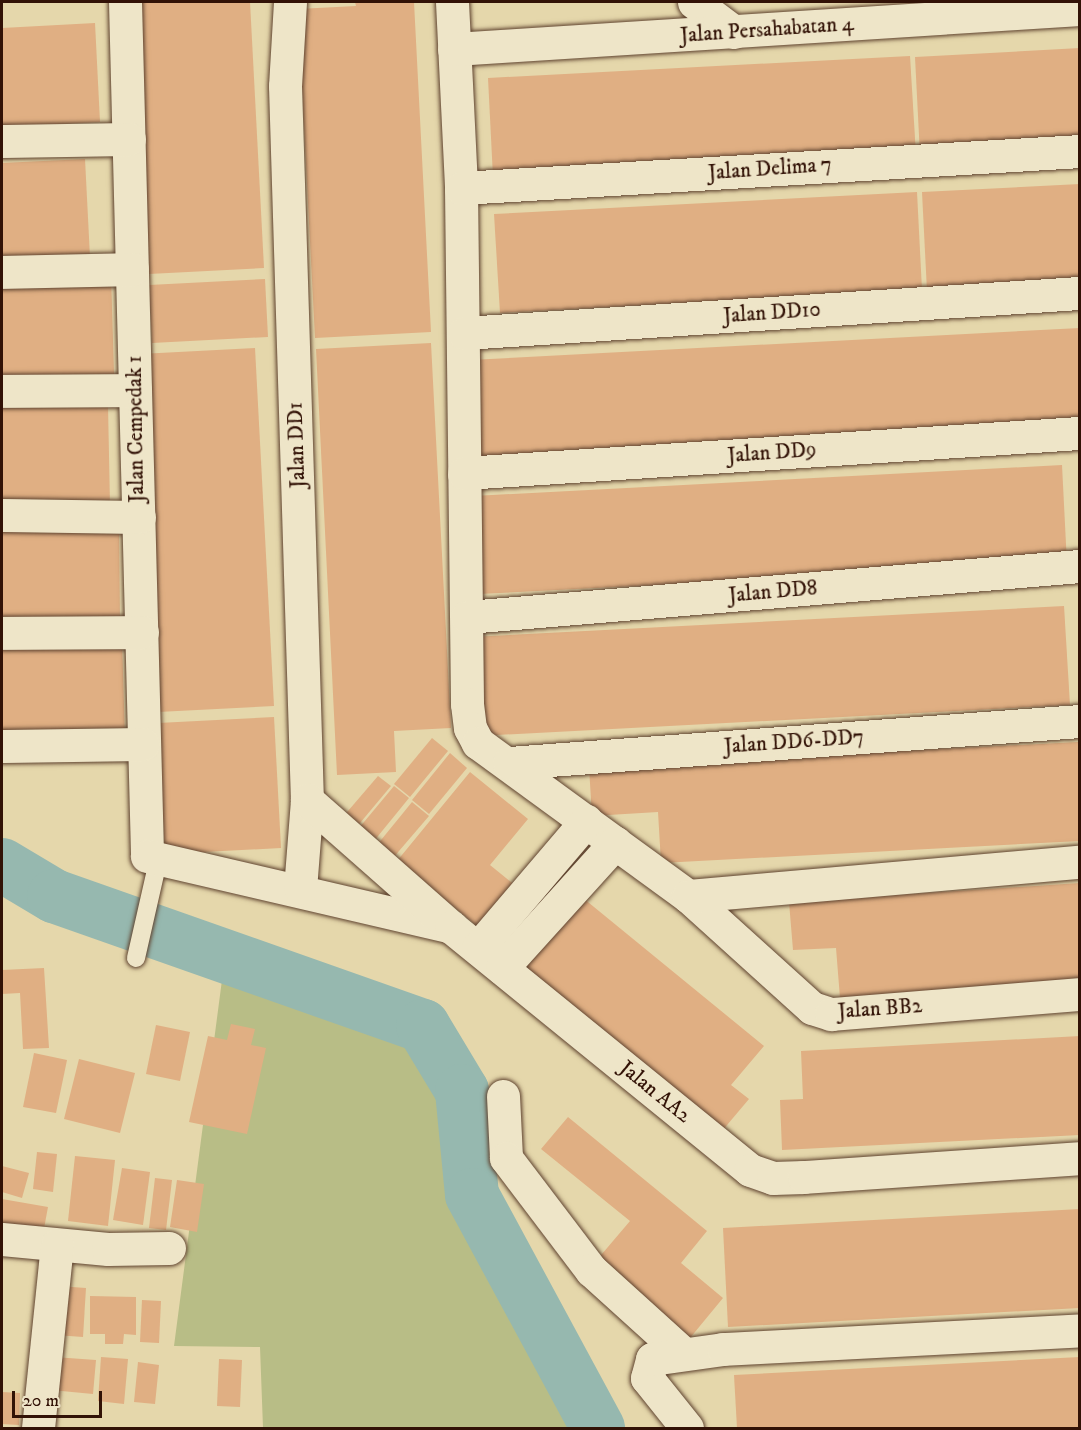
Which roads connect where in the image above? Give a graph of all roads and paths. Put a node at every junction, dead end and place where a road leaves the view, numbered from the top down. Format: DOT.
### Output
graph roads {
  1 [pos="125,2"];
  2 [pos="290,2"];
  3 [pos="452,2"];
  4 [pos="694,2"];
  5 [pos="1062,7"];
  6 [pos="972,8"];
  7 [pos="734,32"];
  8 [pos="454,49"];
  9 [pos="129,139"];
  10 [pos="2,141"];
  11 [pos="1080,150"];
  12 [pos="461,188"];
  13 [pos="132,269"];
  14 [pos="2,272"];
  15 [pos="1080,293"];
  16 [pos="464,333"];
  17 [pos="135,390"];
  18 [pos="2,392"];
  19 [pos="1080,433"];
  20 [pos="464,473"];
  21 [pos="2,515"];
  22 [pos="138,517"];
  23 [pos="1080,567"];
  24 [pos="467,617"];
  25 [pos="142,632"];
  26 [pos="2,633"];
  27 [pos="1080,721"];
  28 [pos="143,744"];
  29 [pos="2,746"];
  30 [pos="509,763"];
  31 [pos="307,800"];
  32 [pos="586,821"];
  33 [pos="615,843"];
  34 [pos="1080,862"];
  35 [pos="153,866"];
  36 [pos="300,888"];
  37 [pos="688,896"];
  38 [pos="451,927"];
  39 [pos="138,949"];
  40 [pos="490,958"];
  41 [pos="1080,993"];
  42 [pos="502,1096"];
  43 [pos="1080,1158"];
  44 [pos="2,1239"];
  45 [pos="57,1245"];
  46 [pos="169,1248"];
  47 [pos="1080,1330"];
  48 [pos="683,1353"];
  49 [pos="38,1428"];
  50 [pos="687,1428"];
  1 -- 9 [label="street, Jalan Cempedak 1"];
  2 -- 31 [label="street, Jalan DD1"];
  3 -- 8 [label="street, Jalan BB2"];
  4 -- 7 [label="street"];
  5 -- 6 [label="street, Jalan Persahabatan 4"];
  6 -- 7 [label="street, Jalan Persahabatan 4"];
  7 -- 8 [label="street, Jalan Persahabatan 4"];
  8 -- 12 [label="street, Jalan BB2"];
  9 -- 10 [label="street"];
  9 -- 13 [label="street, Jalan Cempedak 1"];
  11 -- 12 [label="street, Jalan Delima 7"];
  12 -- 16 [label="street, Jalan BB2"];
  13 -- 14 [label="street"];
  13 -- 17 [label="street, Jalan Cempedak 1"];
  15 -- 16 [label="street, Jalan DD10"];
  16 -- 20 [label="street, Jalan BB2"];
  17 -- 18 [label="street"];
  17 -- 22 [label="street, Jalan Cempedak 1"];
  19 -- 20 [label="street, Jalan DD9"];
  20 -- 24 [label="street, Jalan BB2"];
  21 -- 22 [label="street"];
  22 -- 25 [label="street, Jalan Cempedak 1"];
  23 -- 24 [label="street, Jalan DD8"];
  24 -- 30 [label="street, Jalan BB2"];
  25 -- 26 [label="street"];
  25 -- 28 [label="street, Jalan Cempedak 1"];
  27 -- 30 [label="street, Jalan DD6-DD7"];
  28 -- 29 [label="street"];
  28 -- 35 [label="street, Jalan Cempedak 1"];
  30 -- 32 [label="street, Jalan BB2"];
  31 -- 36 [label="street, Jalan DD1"];
  31 -- 38 [label="street, Jalan AA2"];
  32 -- 33 [label="street, Jalan BB2"];
  32 -- 40 [label="street"];
  33 -- 37 [label="street, Jalan BB2"];
  33 -- 40 [label="street"];
  34 -- 37 [label="street"];
  35 -- 36 [label="street"];
  35 -- 39 [label="lane"];
  36 -- 38 [label="street"];
  37 -- 41 [label="street, Jalan BB2"];
  38 -- 40 [label="street, Jalan AA2"];
  40 -- 43 [label="street, Jalan AA2"];
  42 -- 48 [label="street"];
  44 -- 45 [label="street"];
  45 -- 46 [label="street"];
  45 -- 49 [label="street"];
  47 -- 48 [label="street"];
  48 -- 50 [label="street"];
}
